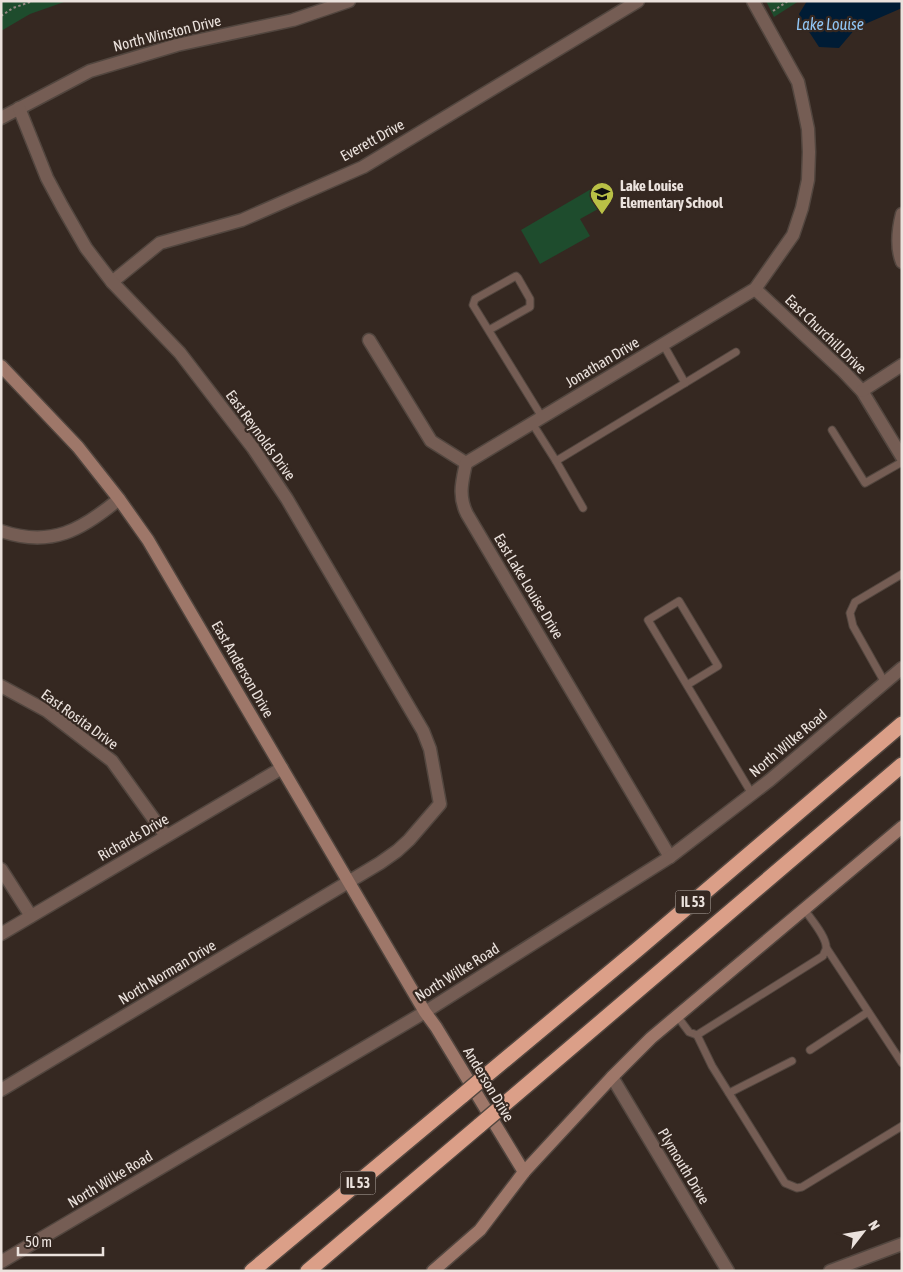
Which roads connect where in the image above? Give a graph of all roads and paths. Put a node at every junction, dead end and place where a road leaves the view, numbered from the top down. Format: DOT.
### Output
graph roads {
  1 [pos="33,1"];
  2 [pos="349,1"];
  3 [pos="638,1"];
  4 [pos="753,1"];
  5 [pos="788,1"];
  6 [pos="1,16"];
  7 [pos="763,18"];
  8 [pos="19,108"];
  9 [pos="1,118"];
  10 [pos="902,214"];
  11 [pos="902,262"];
  12 [pos="112,282"];
  13 [pos="755,289"];
  14 [pos="489,330"];
  15 [pos="369,340"];
  16 [pos="663,344"];
  17 [pos="736,352"];
  18 [pos="902,365"];
  19 [pos="1,366"];
  20 [pos="685,383"];
  21 [pos="862,391"];
  22 [pos="537,420"];
  23 [pos="832,430"];
  24 [pos="902,457"];
  25 [pos="556,461"];
  26 [pos="902,462"];
  27 [pos="466,463"];
  28 [pos="119,499"];
  29 [pos="583,508"];
  30 [pos="1,531"];
  31 [pos="902,574"];
  32 [pos="902,668"];
  33 [pos="884,682"];
  34 [pos="687,685"];
  35 [pos="1,686"];
  36 [pos="902,724"];
  37 [pos="902,765"];
  38 [pos="282,768"];
  39 [pos="752,794"];
  40 [pos="440,804"];
  41 [pos="902,827"];
  42 [pos="166,836"];
  43 [pos="670,856"];
  44 [pos="1,869"];
  45 [pos="349,882"];
  46 [pos="804,909"];
  47 [pos="31,916"];
  48 [pos="1,934"];
  49 [pos="826,949"];
  50 [pos="425,1012"];
  51 [pos="868,1012"];
  52 [pos="677,1016"];
  53 [pos="697,1034"];
  54 [pos="810,1050"];
  55 [pos="792,1061"];
  56 [pos="902,1064"];
  57 [pos="612,1078"];
  58 [pos="1,1090"];
  59 [pos="729,1093"];
  60 [pos="902,1126"];
  61 [pos="524,1172"];
  62 [pos="902,1244"];
  63 [pos="1,1262"];
  64 [pos="252,1271"];
  65 [pos="308,1271"];
  66 [pos="433,1271"];
  67 [pos="728,1271"];
  68 [pos="830,1271"];
  1 -- 6 [label="path"];
  2 -- 8 [label="street, North Winston Drive"];
  3 -- 12 [label="street, Everett Drive"];
  4 -- 7 [label="street"];
  5 -- 7 [label="path"];
  7 -- 13 [label="street"];
  8 -- 9 [label="street, North Winston Drive"];
  8 -- 12 [label="street, East Reynolds Drive"];
  10 -- 11 [label="street"];
  12 -- 40 [label="street, East Reynolds Drive"];
  13 -- 16 [label="street, Jonathan Drive"];
  13 -- 21 [label="street, East Churchill Drive"];
  14 -- 14 [label="lane"];
  14 -- 22 [label="lane"];
  15 -- 27 [label="street"];
  16 -- 20 [label="lane"];
  16 -- 22 [label="street, Jonathan Drive"];
  17 -- 20 [label="lane"];
  18 -- 21 [label="street"];
  19 -- 28 [label="street, East Anderson Drive"];
  20 -- 25 [label="lane"];
  21 -- 24 [label="street, East Churchill Drive"];
  22 -- 25 [label="lane"];
  22 -- 27 [label="street, Jonathan Drive"];
  23 -- 26 [label="lane"];
  25 -- 29 [label="lane"];
  27 -- 43 [label="street, East Lake Louise Drive"];
  28 -- 30 [label="street"];
  28 -- 38 [label="street, East Anderson Drive"];
  31 -- 33 [label="lane"];
  32 -- 33 [label="street, North Wilke Road"];
  33 -- 39 [label="street, North Wilke Road"];
  34 -- 34 [label="lane"];
  34 -- 39 [label="lane"];
  35 -- 42 [label="street, East Rosita Drive"];
  36 -- 64 [label="highway, IL 53, bridge"];
  37 -- 65 [label="highway, IL 53, bridge"];
  38 -- 42 [label="street, Richards Drive"];
  38 -- 45 [label="street, East Anderson Drive"];
  39 -- 43 [label="street, North Wilke Road"];
  40 -- 45 [label="street, North Norman Drive"];
  41 -- 46 [label="street"];
  42 -- 47 [label="street, Richards Drive"];
  43 -- 50 [label="street, North Wilke Road"];
  44 -- 47 [label="street"];
  45 -- 50 [label="street, East Anderson Drive"];
  45 -- 58 [label="street, North Norman Drive"];
  46 -- 49 [label="lane"];
  46 -- 52 [label="street"];
  47 -- 48 [label="street, Richards Drive"];
  49 -- 51 [label="lane"];
  49 -- 53 [label="lane"];
  50 -- 61 [label="street, Anderson Drive"];
  50 -- 63 [label="street, North Wilke Road"];
  51 -- 54 [label="lane"];
  51 -- 56 [label="lane"];
  52 -- 53 [label="lane"];
  52 -- 57 [label="street"];
  53 -- 59 [label="lane"];
  55 -- 59 [label="lane"];
  57 -- 61 [label="street"];
  57 -- 67 [label="street, Plymouth Drive"];
  59 -- 60 [label="lane"];
  61 -- 66 [label="street"];
  62 -- 68 [label="street"];
}
